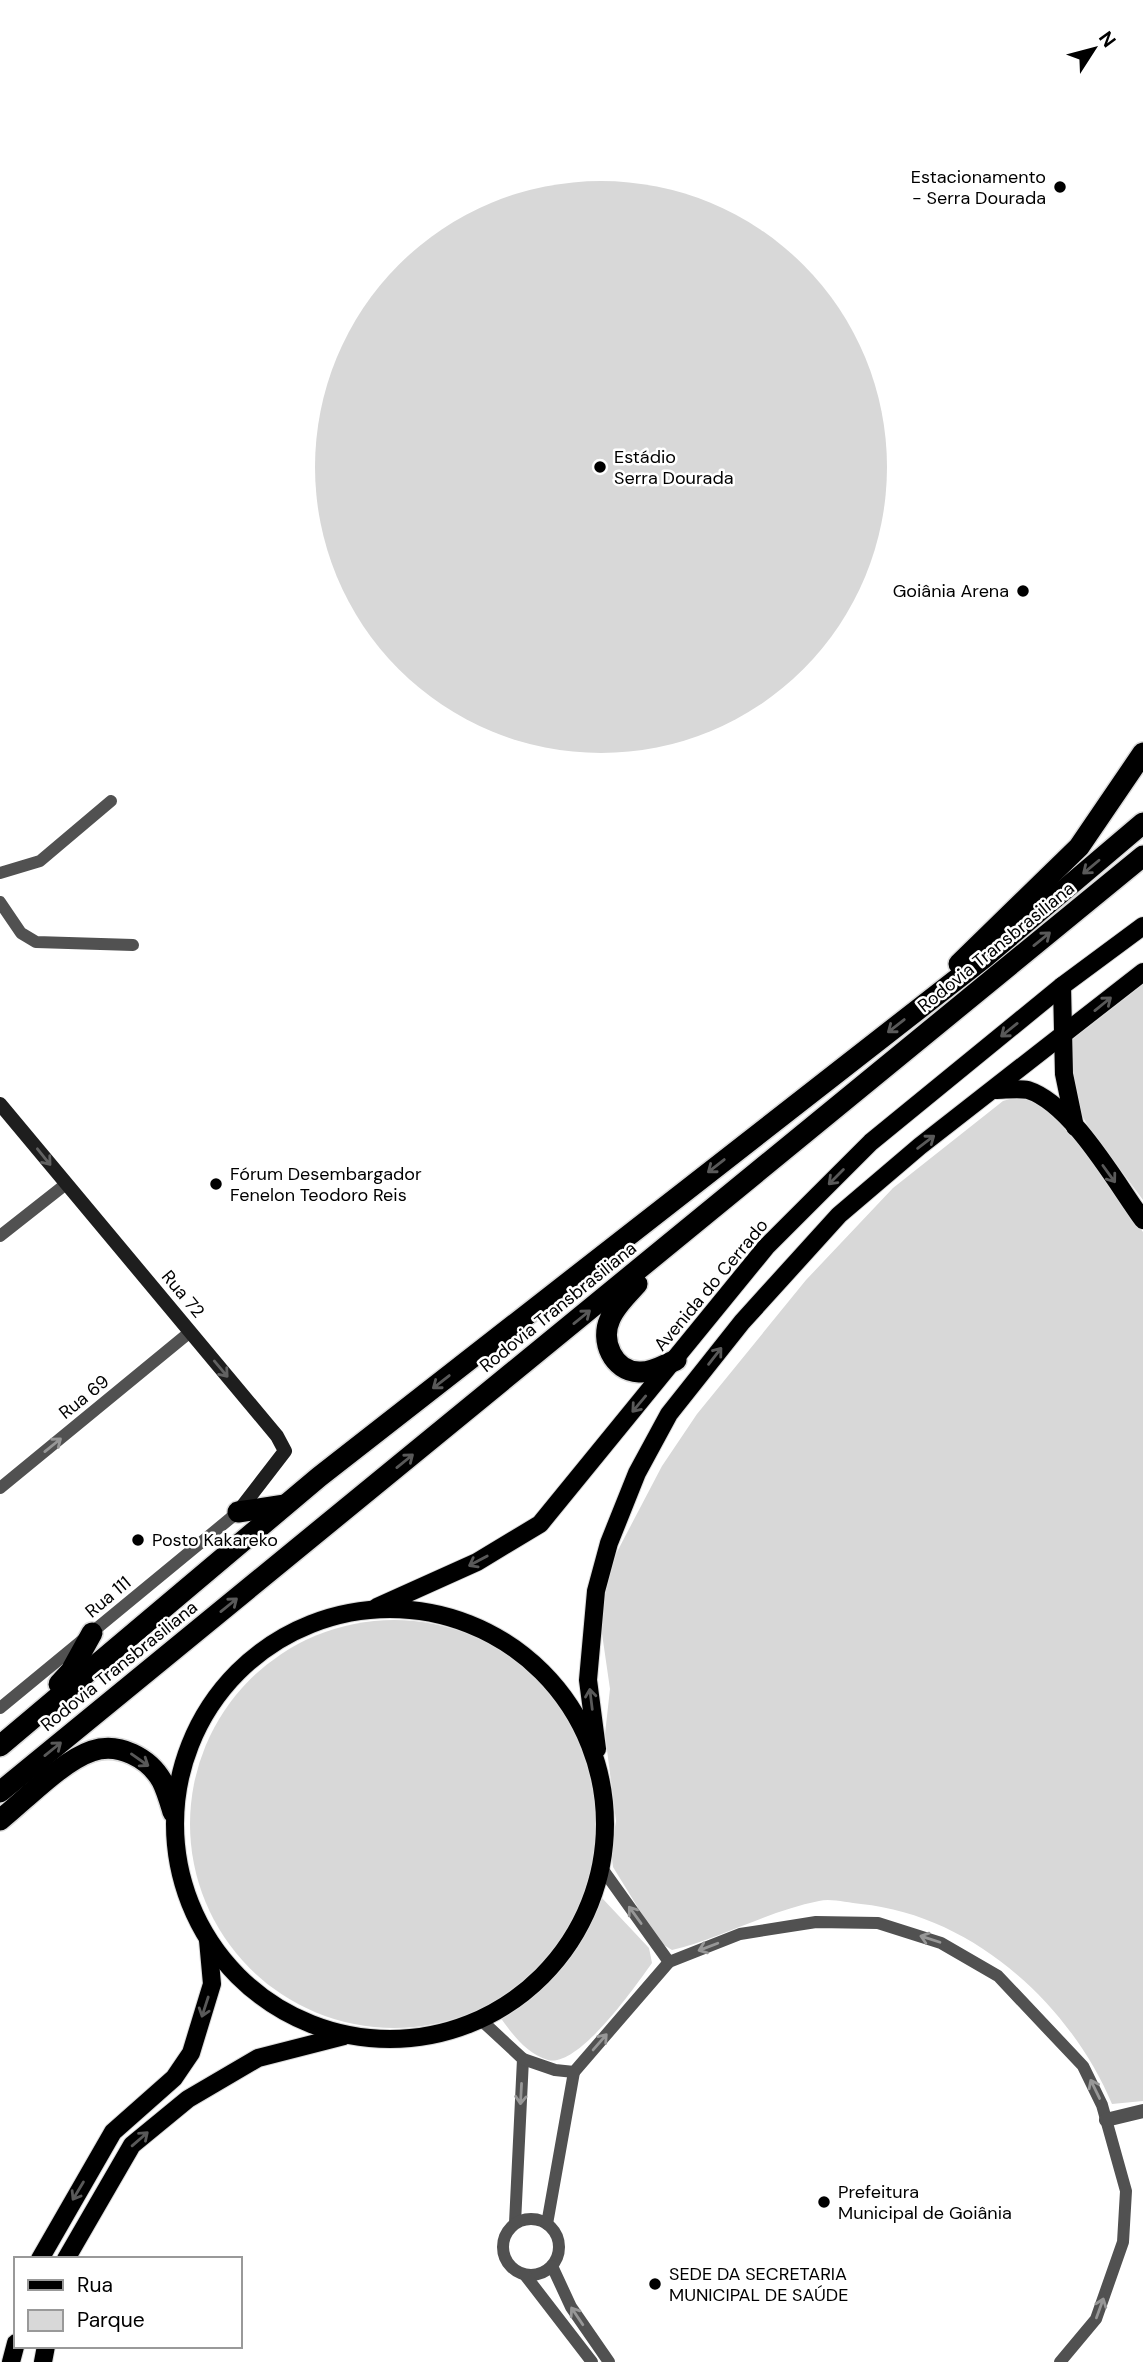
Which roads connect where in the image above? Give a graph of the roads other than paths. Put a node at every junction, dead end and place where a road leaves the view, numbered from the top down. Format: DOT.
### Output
graph roads {
  1 [pos="1143,753"];
  2 [pos="111,800"];
  3 [pos="1143,823"];
  4 [pos="1143,856"];
  5 [pos="0,873"];
  6 [pos="0,902"];
  7 [pos="1143,926"];
  8 [pos="133,945"];
  9 [pos="1143,972"];
  10 [pos="1062,986"];
  11 [pos="935,996"];
  12 [pos="1063,1036"];
  13 [pos="995,1090"];
  14 [pos="0,1104"];
  15 [pos="1075,1127"];
  16 [pos="66,1184"];
  17 [pos="1143,1220"];
  18 [pos="0,1236"];
  19 [pos="664,1249"];
  20 [pos="190,1332"];
  21 [pos="676,1360"];
  22 [pos="0,1488"];
  23 [pos="285,1505"];
  24 [pos="238,1512"];
  25 [pos="377,1607"];
  26 [pos="92,1633"];
  27 [pos="0,1708"];
  28 [pos="6,1741"];
  29 [pos="599,1766"];
  30 [pos="0,1792"];
  31 [pos="173,1812"];
  32 [pos="0,1820"];
  33 [pos="601,1867"];
  34 [pos="208,1941"];
  35 [pos="669,1962"];
  36 [pos="481,2020"];
  37 [pos="344,2036"];
  38 [pos="523,2059"];
  39 [pos="574,2072"];
  40 [pos="1143,2111"];
  41 [pos="1106,2120"];
  42 [pos="515,2223"];
  43 [pos="548,2224"];
  44 [pos="41,2257"];
  45 [pos="67,2257"];
  46 [pos="552,2266"];
  47 [pos="525,2275"];
  48 [pos="592,2362"];
  49 [pos="609,2362"];
  50 [pos="1060,2362"];
  1 -- 11 [label="highway"];
  2 -- 5 [label="street"];
  3 -- 11 [label="highway, Rodovia Transbrasiliana, one-way"];
  19 -- 4 [label="highway, Rodovia Transbrasiliana, one-way"];
  6 -- 8 [label="street"];
  7 -- 10 [label="main road, Avenida do Cerrado"];
  12 -- 9 [label="main road, one-way"];
  10 -- 12 [label="main road"];
  10 -- 21 [label="main road, Avenida do Cerrado, one-way"];
  11 -- 23 [label="highway, Rodovia Transbrasiliana, one-way"];
  12 -- 13 [label="main road"];
  12 -- 15 [label="main road"];
  13 -- 15 [label="main road"];
  29 -- 13 [label="main road, one-way"];
  14 -- 16 [label="main road, Rua 72, one-way"];
  15 -- 17 [label="main road, one-way"];
  16 -- 18 [label="street"];
  16 -- 20 [label="main road, Rua 72"];
  19 -- 21 [label="highway"];
  30 -- 19 [label="highway, Rodovia Transbrasiliana, one-way"];
  22 -- 20 [label="street, Rua 69, one-way"];
  20 -- 24 [label="main road, Rua 72, one-way"];
  21 -- 25 [label="main road, Avenida do Cerrado, one-way"];
  23 -- 24 [label="highway"];
  23 -- 28 [label="highway, Rodovia Transbrasiliana"];
  24 -- 26 [label="street, Rua 111"];
  25 -- 29 [label="main road"];
  25 -- 31 [label="main road"];
  26 -- 27 [label="street, Rua 111"];
  26 -- 28 [label="highway"];
  29 -- 33 [label="main road"];
  32 -- 31 [label="highway, one-way"];
  31 -- 34 [label="main road"];
  35 -- 33 [label="street, one-way"];
  33 -- 36 [label="main road"];
  34 -- 37 [label="main road"];
  34 -- 44 [label="main road, one-way"];
  39 -- 35 [label="street, one-way"];
  41 -- 35 [label="street, one-way"];
  36 -- 37 [label="main road"];
  36 -- 38 [label="street"];
  45 -- 37 [label="main road, one-way"];
  38 -- 39 [label="street"];
  38 -- 42 [label="street, one-way"];
  39 -- 43 [label="street"];
  40 -- 41 [label="street"];
  50 -- 41 [label="street, one-way"];
  42 -- 43 [label="street"];
  42 -- 47 [label="street"];
  43 -- 46 [label="street"];
  46 -- 47 [label="street"];
  49 -- 46 [label="street, one-way"];
  47 -- 48 [label="street"];
}
